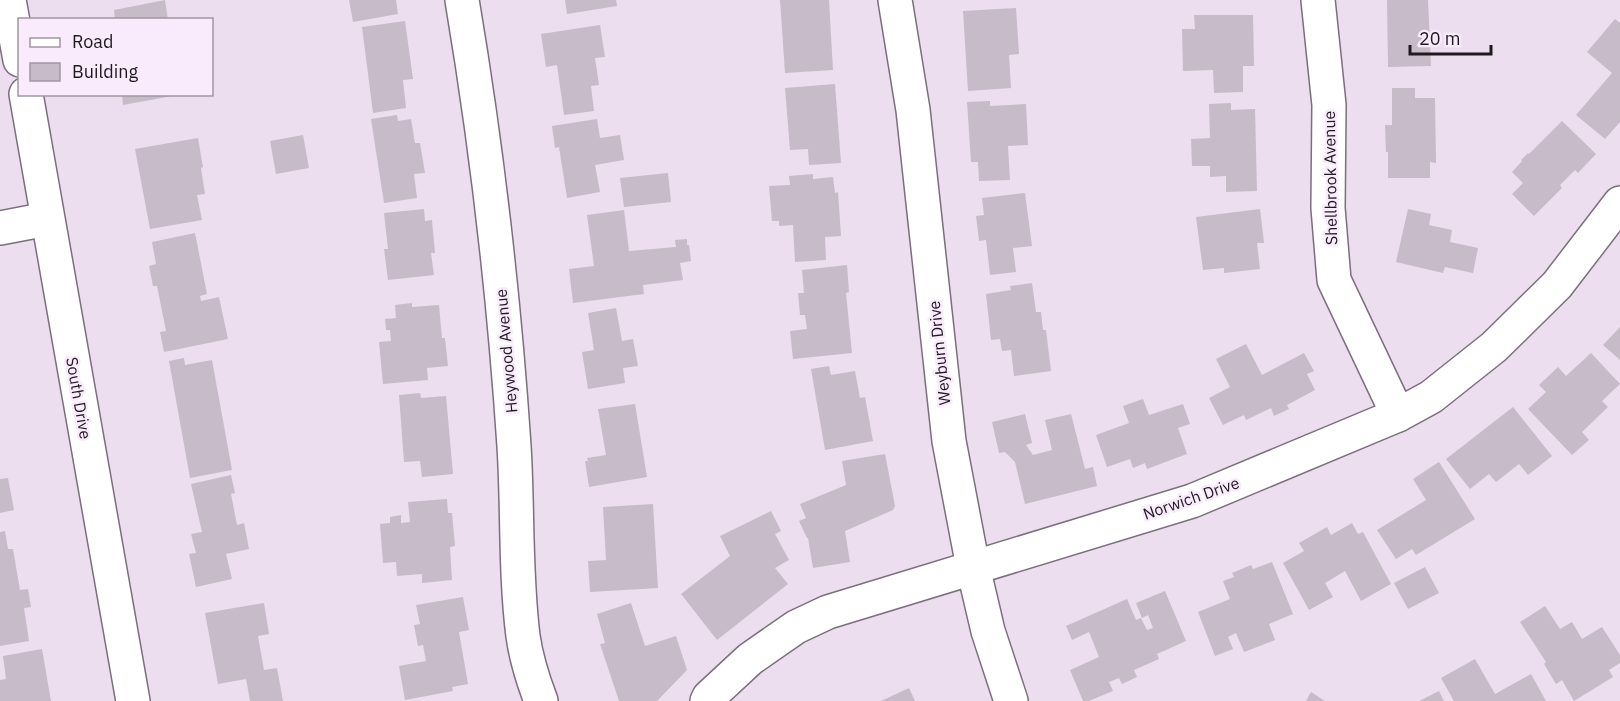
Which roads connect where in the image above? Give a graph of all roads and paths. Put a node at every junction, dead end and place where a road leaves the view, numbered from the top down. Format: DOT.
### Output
graph roads {
  1 [pos="9,0"];
  2 [pos="462,0"];
  3 [pos="895,0"];
  4 [pos="1318,0"];
  5 [pos="18,49"];
  6 [pos="26,96"];
  7 [pos="1620,203"];
  8 [pos="47,219"];
  9 [pos="0,228"];
  10 [pos="1398,415"];
  11 [pos="973,567"];
  12 [pos="133,701"];
  13 [pos="541,701"];
  14 [pos="707,701"];
  15 [pos="1011,701"];
  1 -- 5 [label="street"];
  2 -- 13 [label="street, Heywood Avenue"];
  3 -- 11 [label="street, Weyburn Drive"];
  4 -- 10 [label="street, Shellbrook Avenue"];
  6 -- 8 [label="street, South Drive"];
  7 -- 10 [label="street, Norwich Drive"];
  8 -- 9 [label="street"];
  8 -- 12 [label="street, South Drive"];
  10 -- 11 [label="street, Norwich Drive"];
  11 -- 14 [label="street, Norwich Drive"];
  11 -- 15 [label="street, Weyburn Drive"];
}
